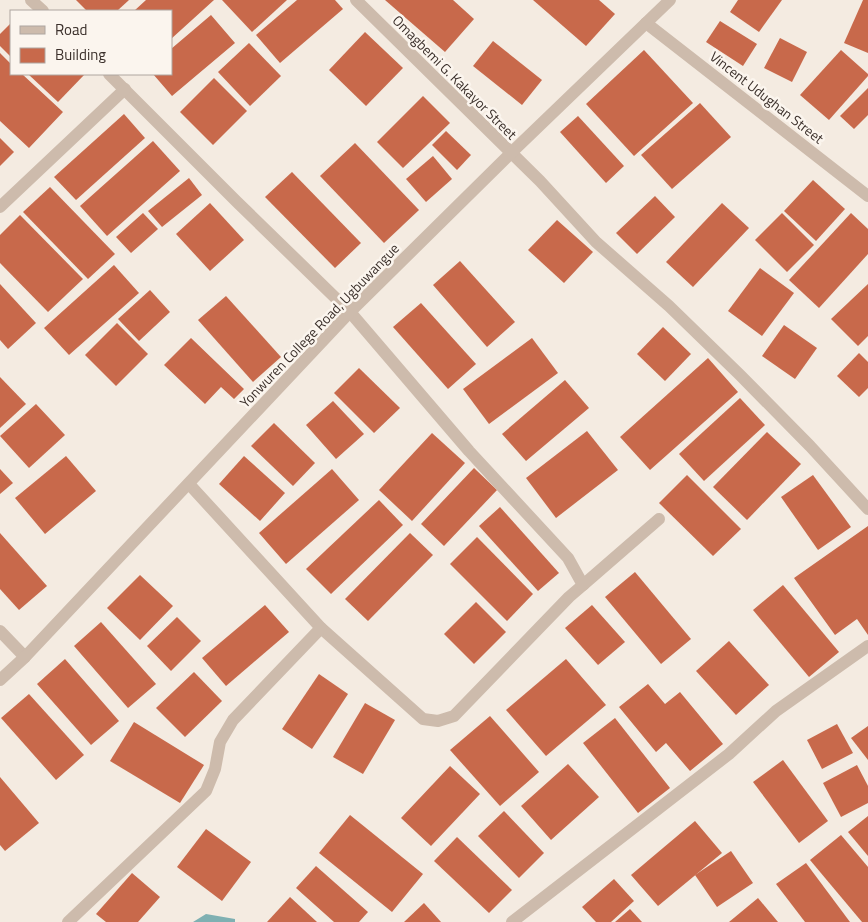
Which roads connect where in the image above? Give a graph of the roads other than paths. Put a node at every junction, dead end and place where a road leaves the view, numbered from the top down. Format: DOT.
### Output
graph roads {
  1 [pos="31,0"];
  2 [pos="356,0"];
  3 [pos="670,0"];
  4 [pos="42,10"];
  5 [pos="646,23"];
  6 [pos="110,75"];
  7 [pos="125,89"];
  8 [pos="510,153"];
  9 [pos="868,196"];
  10 [pos="0,207"];
  11 [pos="350,312"];
  12 [pos="189,484"];
  13 [pos="868,509"];
  14 [pos="659,519"];
  15 [pos="583,585"];
  16 [pos="321,628"];
  17 [pos="0,631"];
  18 [pos="868,646"];
  19 [pos="25,657"];
  20 [pos="0,680"];
  21 [pos="68,922"];
  22 [pos="512,922"];
  1 -- 4 [label="street"];
  2 -- 8 [label="street, Omagbemi G. Kakayor Street"];
  3 -- 5 [label="street, Yonwuren College Road, Ugbuwangue"];
  5 -- 8 [label="street, Yonwuren College Road, Ugbuwangue"];
  5 -- 9 [label="street, Vincent Udughan Street"];
  6 -- 7 [label="street"];
  7 -- 10 [label="street"];
  7 -- 11 [label="street"];
  8 -- 11 [label="street, Yonwuren College Road, Ugbuwangue"];
  8 -- 13 [label="street, Omagbemi G. Kakayor Street"];
  11 -- 12 [label="street, Yonwuren College Road, Ugbuwangue"];
  11 -- 15 [label="street"];
  12 -- 16 [label="street"];
  12 -- 19 [label="street, Yonwuren College Road, Ugbuwangue"];
  14 -- 15 [label="street"];
  15 -- 16 [label="street"];
  16 -- 21 [label="street"];
  17 -- 19 [label="street"];
  18 -- 22 [label="street"];
  19 -- 20 [label="street, Yonwuren College Road, Ugbuwangue"];
}
